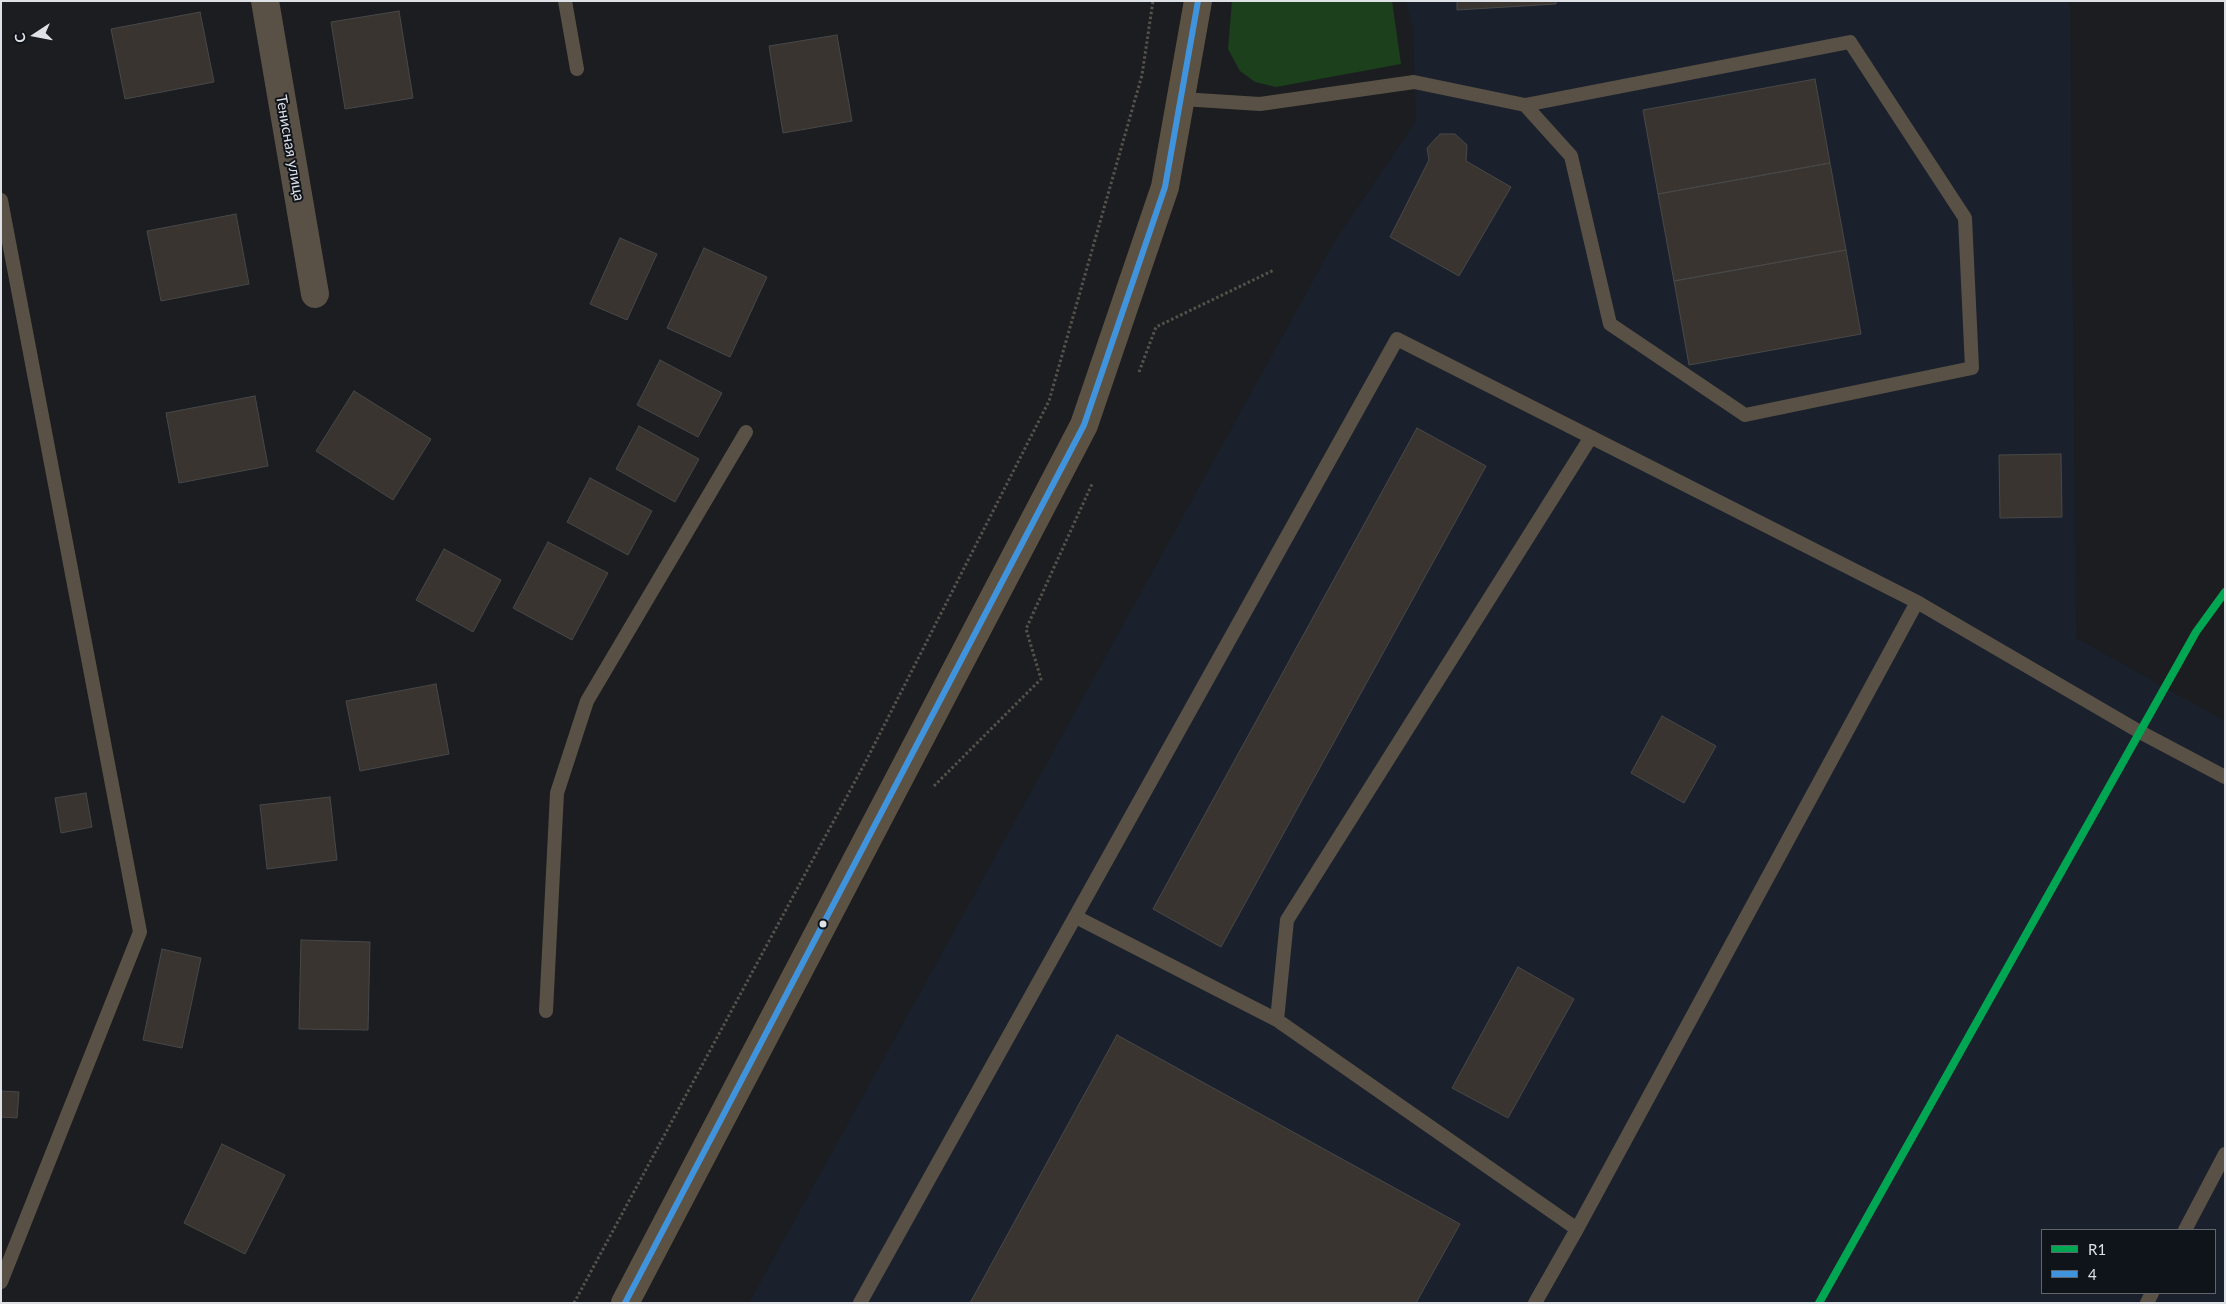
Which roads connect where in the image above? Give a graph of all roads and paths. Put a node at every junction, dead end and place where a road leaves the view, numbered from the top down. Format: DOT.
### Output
graph roads {
  1 [pos="266,1"];
  2 [pos="565,1"];
  3 [pos="1153,1"];
  4 [pos="1198,1"];
  5 [pos="577,69"];
  6 [pos="1182,99"];
  7 [pos="1525,105"];
  8 [pos="1,200"];
  9 [pos="1274,270"];
  10 [pos="315,294"];
  11 [pos="1136,380"];
  12 [pos="746,432"];
  13 [pos="1591,437"];
  14 [pos="1096,478"];
  15 [pos="1917,602"];
  16 [pos="866,761"];
  17 [pos="2225,777"];
  18 [pos="900,778"];
  19 [pos="1076,917"];
  20 [pos="546,1011"];
  21 [pos="1277,1020"];
  22 [pos="2225,1154"];
  23 [pos="1577,1229"];
  24 [pos="2185,1229"];
  25 [pos="1,1282"];
  26 [pos="574,1303"];
  27 [pos="625,1303"];
  28 [pos="860,1303"];
  29 [pos="1535,1303"];
  1 -- 10 [label="street, Тенисная улица"];
  2 -- 5 [label="lane"];
  3 -- 16 [label="path"];
  4 -- 6 [label="main road"];
  6 -- 7 [label="lane"];
  6 -- 18 [label="main road"];
  7 -- 7 [label="lane"];
  8 -- 25 [label="lane"];
  9 -- 11 [label="path"];
  12 -- 20 [label="lane"];
  13 -- 15 [label="lane"];
  13 -- 19 [label="lane"];
  13 -- 21 [label="lane"];
  14 -- 18 [label="path"];
  15 -- 17 [label="lane"];
  15 -- 23 [label="lane"];
  16 -- 18 [label="path"];
  16 -- 26 [label="path"];
  18 -- 27 [label="main road"];
  19 -- 21 [label="lane"];
  19 -- 28 [label="lane"];
  21 -- 23 [label="lane"];
  22 -- 24 [label="lane"];
  23 -- 29 [label="lane"];
}
